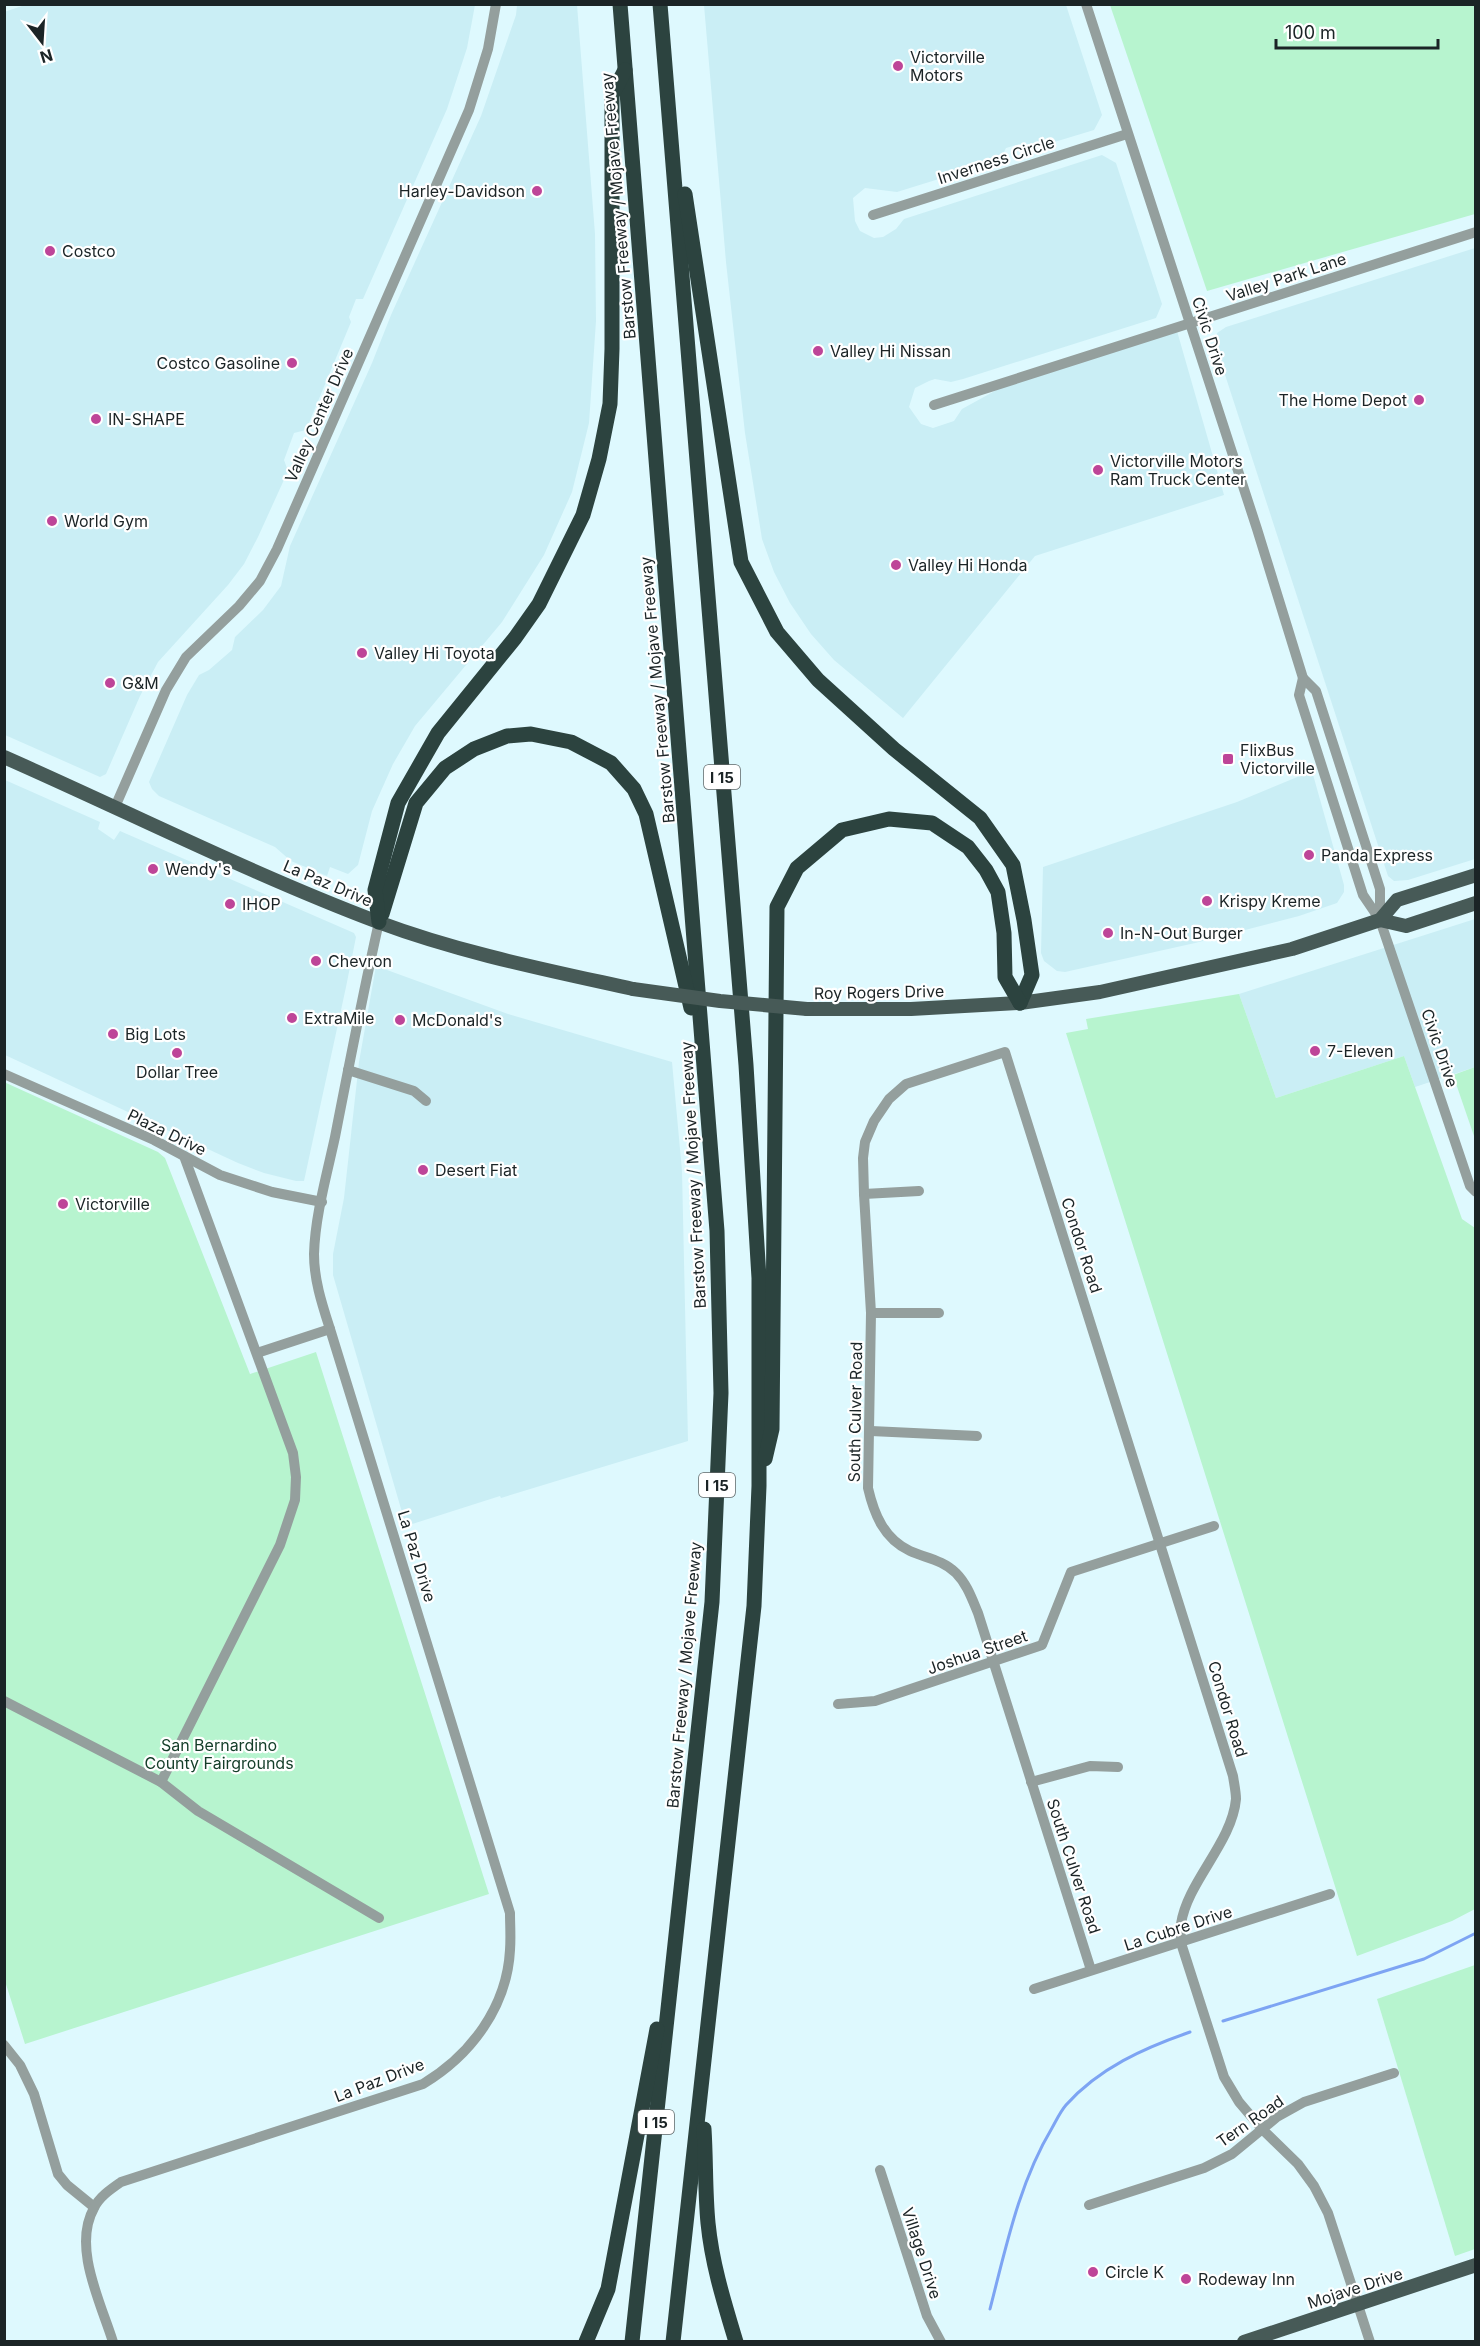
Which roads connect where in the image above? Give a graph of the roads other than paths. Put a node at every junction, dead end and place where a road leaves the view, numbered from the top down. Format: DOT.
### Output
graph roads {
  1 [pos="496,4"];
  2 [pos="620,4"];
  3 [pos="660,4"];
  4 [pos="1086,4"];
  5 [pos="665,68"];
  6 [pos="625,70"];
  7 [pos="1127,134"];
  8 [pos="873,215"];
  9 [pos="1476,232"];
  10 [pos="1190,323"];
  11 [pos="934,405"];
  12 [pos="1303,678"];
  13 [pos="4,757"];
  14 [pos="115,807"];
  15 [pos="1476,875"];
  16 [pos="1476,903"];
  17 [pos="1380,920"];
  18 [pos="379,922"];
  19 [pos="1020,1003"];
  20 [pos="1005,1052"];
  21 [pos="705,1067"];
  22 [pos="348,1070"];
  23 [pos="4,1074"];
  24 [pos="426,1101"];
  25 [pos="184,1156"];
  26 [pos="1473,1189"];
  27 [pos="919,1191"];
  28 [pos="864,1194"];
  29 [pos="322,1202"];
  30 [pos="871,1313"];
  31 [pos="939,1313"];
  32 [pos="330,1329"];
  33 [pos="257,1353"];
  34 [pos="871,1431"];
  35 [pos="978,1436"];
  36 [pos="759,1486"];
  37 [pos="1214,1526"];
  38 [pos="1160,1541"];
  39 [pos="993,1663"];
  40 [pos="4,1701"];
  41 [pos="838,1704"];
  42 [pos="1118,1767"];
  43 [pos="161,1782"];
  44 [pos="1031,1782"];
  45 [pos="1330,1894"];
  46 [pos="680,1902"];
  47 [pos="379,1918"];
  48 [pos="1181,1942"];
  49 [pos="1091,1970"];
  50 [pos="1034,1989"];
  51 [pos="4,2045"];
  52 [pos="1394,2073"];
  53 [pos="703,2077"];
  54 [pos="1262,2129"];
  55 [pos="880,2170"];
  56 [pos="1089,2205"];
  57 [pos="94,2207"];
  58 [pos="1476,2265"];
  59 [pos="1359,2304"];
  60 [pos="113,2342"];
  61 [pos="586,2342"];
  62 [pos="632,2342"];
  63 [pos="673,2342"];
  64 [pos="735,2342"];
  65 [pos="942,2342"];
  66 [pos="1244,2342"];
  67 [pos="1370,2342"];
  1 -- 14 [label="street, Valley Center Drive"];
  2 -- 6 [label="highway, Barstow Freeway / Mojave Freeway / I 15"];
  3 -- 5 [label="highway, I 15"];
  4 -- 7 [label="street, Civic Drive"];
  5 -- 19 [label="highway"];
  5 -- 36 [label="highway, I 15"];
  6 -- 18 [label="highway"];
  6 -- 21 [label="highway, Barstow Freeway / Mojave Freeway / I 15"];
  7 -- 8 [label="street, Inverness Circle"];
  7 -- 10 [label="street, Civic Drive"];
  9 -- 10 [label="street, Valley Park Lane"];
  10 -- 11 [label="street, Valley Park Lane"];
  10 -- 12 [label="street, Civic Drive"];
  12 -- 17 [label="street, Civic Drive"];
  12 -- 17 [label="street, Civic Drive"];
  13 -- 14 [label="main road, La Paz Drive"];
  14 -- 18 [label="main road, La Paz Drive"];
  15 -- 17 [label="main road, Roy Rogers Drive"];
  16 -- 17 [label="main road, Roy Rogers Drive"];
  17 -- 19 [label="main road, Roy Rogers Drive"];
  17 -- 26 [label="street, Civic Drive"];
  18 -- 19 [label="main road, Roy Rogers Drive, bridge"];
  18 -- 21 [label="highway"];
  18 -- 22 [label="street, La Paz Drive"];
  19 -- 36 [label="highway"];
  20 -- 28 [label="street, South Culver Road"];
  20 -- 38 [label="street, Condor Road"];
  21 -- 46 [label="highway, Barstow Freeway / Mojave Freeway / I 15"];
  22 -- 24 [label="street"];
  22 -- 29 [label="street, La Paz Drive"];
  23 -- 25 [label="street, Plaza Drive"];
  25 -- 29 [label="street, Plaza Drive"];
  25 -- 33 [label="street"];
  27 -- 28 [label="street"];
  28 -- 30 [label="street, South Culver Road"];
  29 -- 32 [label="street, La Paz Drive"];
  30 -- 31 [label="street"];
  30 -- 34 [label="street, South Culver Road"];
  32 -- 33 [label="street"];
  32 -- 57 [label="street, La Paz Drive"];
  33 -- 43 [label="street"];
  34 -- 35 [label="street"];
  34 -- 39 [label="street, South Culver Road"];
  36 -- 53 [label="highway, I 15"];
  37 -- 38 [label="street, Joshua Street"];
  38 -- 39 [label="street, Joshua Street"];
  38 -- 48 [label="street, Condor Road"];
  39 -- 41 [label="street, Joshua Street"];
  39 -- 44 [label="street, South Culver Road"];
  40 -- 43 [label="street"];
  42 -- 44 [label="street"];
  43 -- 47 [label="street"];
  44 -- 49 [label="street, South Culver Road"];
  45 -- 48 [label="street, La Cubre Drive"];
  46 -- 61 [label="highway"];
  46 -- 62 [label="highway, Barstow Freeway / Mojave Freeway / I 15"];
  48 -- 49 [label="street, La Cubre Drive"];
  48 -- 54 [label="street, Condor Road"];
  49 -- 50 [label="street, La Cubre Drive"];
  51 -- 57 [label="street"];
  52 -- 54 [label="street, Tern Road"];
  53 -- 63 [label="highway, I 15"];
  53 -- 64 [label="highway"];
  54 -- 56 [label="street, Tern Road"];
  54 -- 59 [label="street, Condor Road"];
  55 -- 65 [label="street, Village Drive"];
  57 -- 60 [label="street, La Paz Drive"];
  58 -- 59 [label="main road, Mojave Drive"];
  59 -- 66 [label="main road, Mojave Drive"];
  59 -- 67 [label="street, Condor Road"];
}
